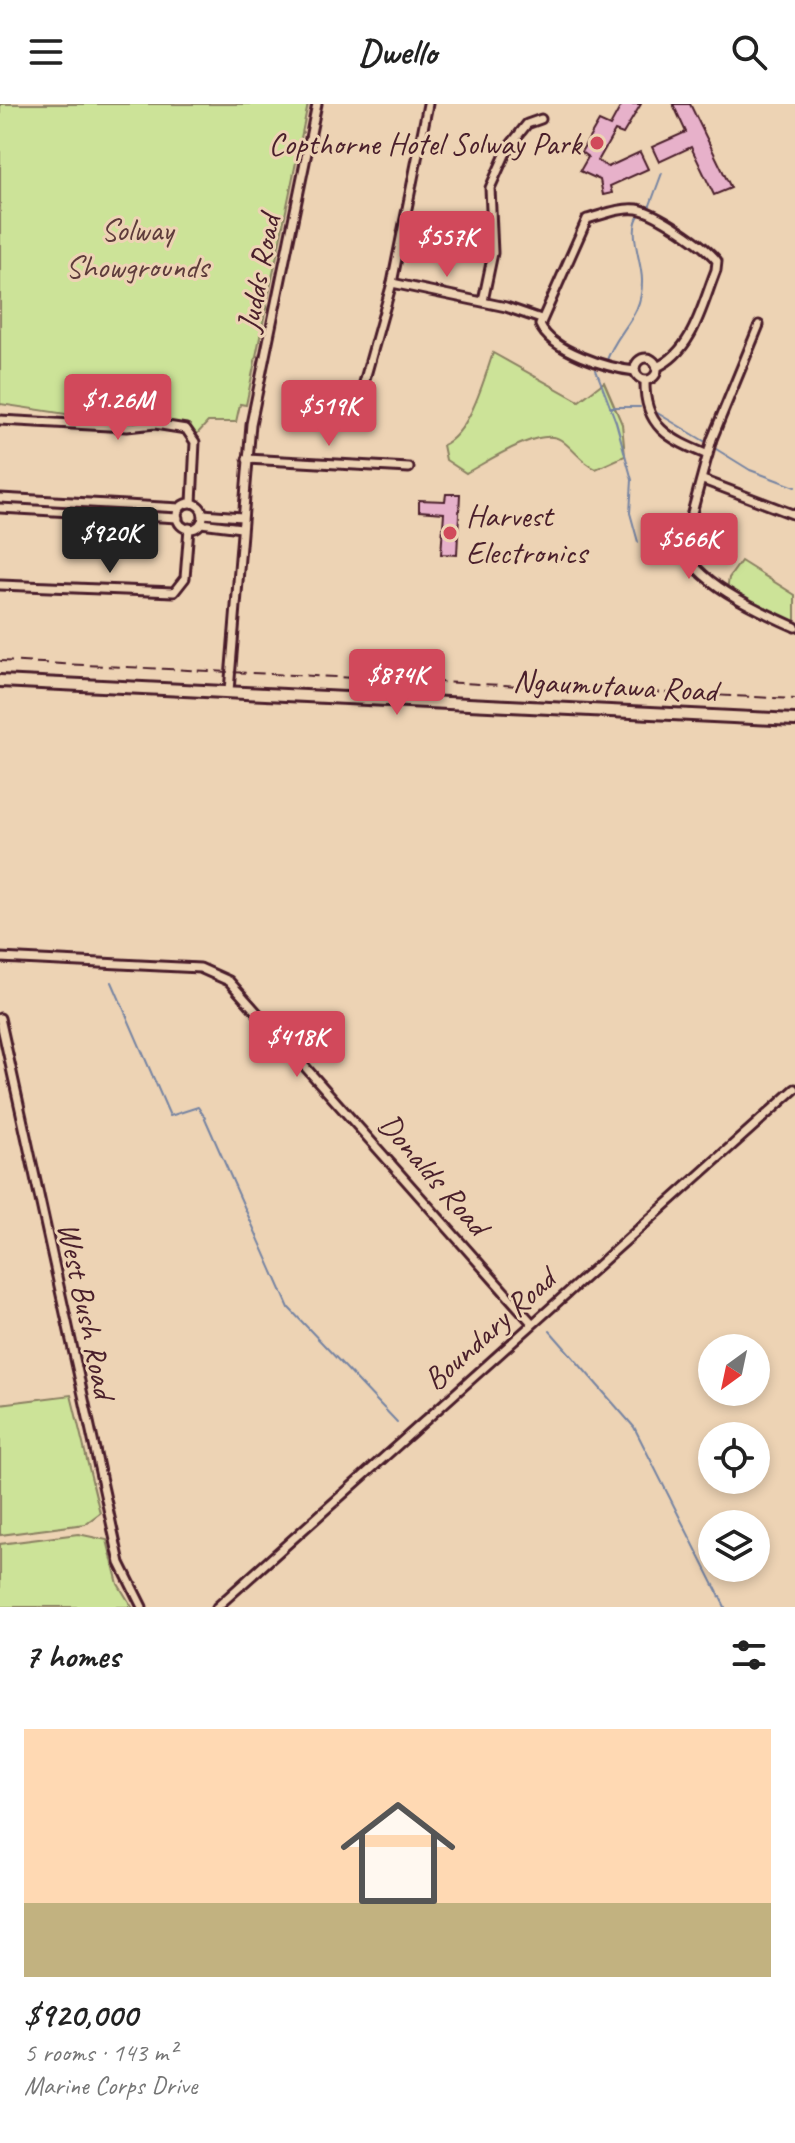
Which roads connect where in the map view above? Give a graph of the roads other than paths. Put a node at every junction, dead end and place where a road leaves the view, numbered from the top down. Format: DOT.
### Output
graph roads {
  1 [pos="317,104"];
  2 [pos="428,104"];
  3 [pos="541,119"];
  4 [pos="392,283"];
  5 [pos="483,301"];
  6 [pos="541,319"];
  7 [pos="759,325"];
  8 [pos="657,367"];
  9 [pos="635,371"];
  10 [pos="645,381"];
  11 [pos="358,404"];
  12 [pos="0,420"];
  13 [pos="708,455"];
  14 [pos="247,459"];
  15 [pos="409,468"];
  16 [pos="703,480"];
  17 [pos="3,498"];
  18 [pos="61,501"];
  19 [pos="192,503"];
  20 [pos="115,504"];
  21 [pos="3,508"];
  22 [pos="180,508"];
  23 [pos="60,511"];
  24 [pos="115,514"];
  25 [pos="203,514"];
  26 [pos="795,515"];
  27 [pos="242,517"];
  28 [pos="178,518"];
  29 [pos="201,523"];
  30 [pos="189,528"];
  31 [pos="241,528"];
  32 [pos="0,585"];
  33 [pos="795,627"];
  34 [pos="0,681"];
  35 [pos="229,691"];
  36 [pos="795,720"];
  37 [pos="0,958"];
  38 [pos="0,1018"];
  39 [pos="11,1070"];
  40 [pos="0,1071"];
  41 [pos="795,1089"];
  42 [pos="532,1323"];
  43 [pos="142,1607"];
  44 [pos="217,1607"];
  1 -- 14 [label="street, Judds Road"];
  2 -- 4 [label="street"];
  3 -- 5 [label="street"];
  4 -- 5 [label="street"];
  4 -- 11 [label="street"];
  5 -- 6 [label="street"];
  6 -- 8 [label="street"];
  6 -- 9 [label="street"];
  7 -- 13 [label="street"];
  8 -- 9 [label="street"];
  8 -- 10 [label="street"];
  9 -- 10 [label="street"];
  10 -- 13 [label="street"];
  12 -- 19 [label="street"];
  13 -- 16 [label="street"];
  14 -- 15 [label="street"];
  14 -- 27 [label="street, Judds Road"];
  16 -- 26 [label="street"];
  16 -- 33 [label="street"];
  17 -- 18 [label="street"];
  17 -- 21 [label="street"];
  18 -- 20 [label="street"];
  18 -- 23 [label="street"];
  19 -- 22 [label="street"];
  19 -- 25 [label="street"];
  20 -- 22 [label="street"];
  20 -- 24 [label="street"];
  21 -- 23 [label="street"];
  22 -- 28 [label="street"];
  23 -- 24 [label="street"];
  24 -- 28 [label="street"];
  25 -- 27 [label="street"];
  25 -- 29 [label="street"];
  27 -- 31 [label="street, Judds Road"];
  28 -- 30 [label="street"];
  29 -- 30 [label="street"];
  29 -- 31 [label="street"];
  30 -- 32 [label="street"];
  31 -- 35 [label="street, Judds Road"];
  34 -- 35 [label="main road, Ngaumutawa Road"];
  35 -- 36 [label="main road, Ngaumutawa Road"];
  37 -- 42 [label="street, Donalds Road"];
  38 -- 39 [label="street, West Bush Road"];
  39 -- 40 [label="street"];
  39 -- 43 [label="street, West Bush Road"];
  41 -- 42 [label="street, Boundary Road"];
  42 -- 44 [label="street, Boundary Road"];
}
